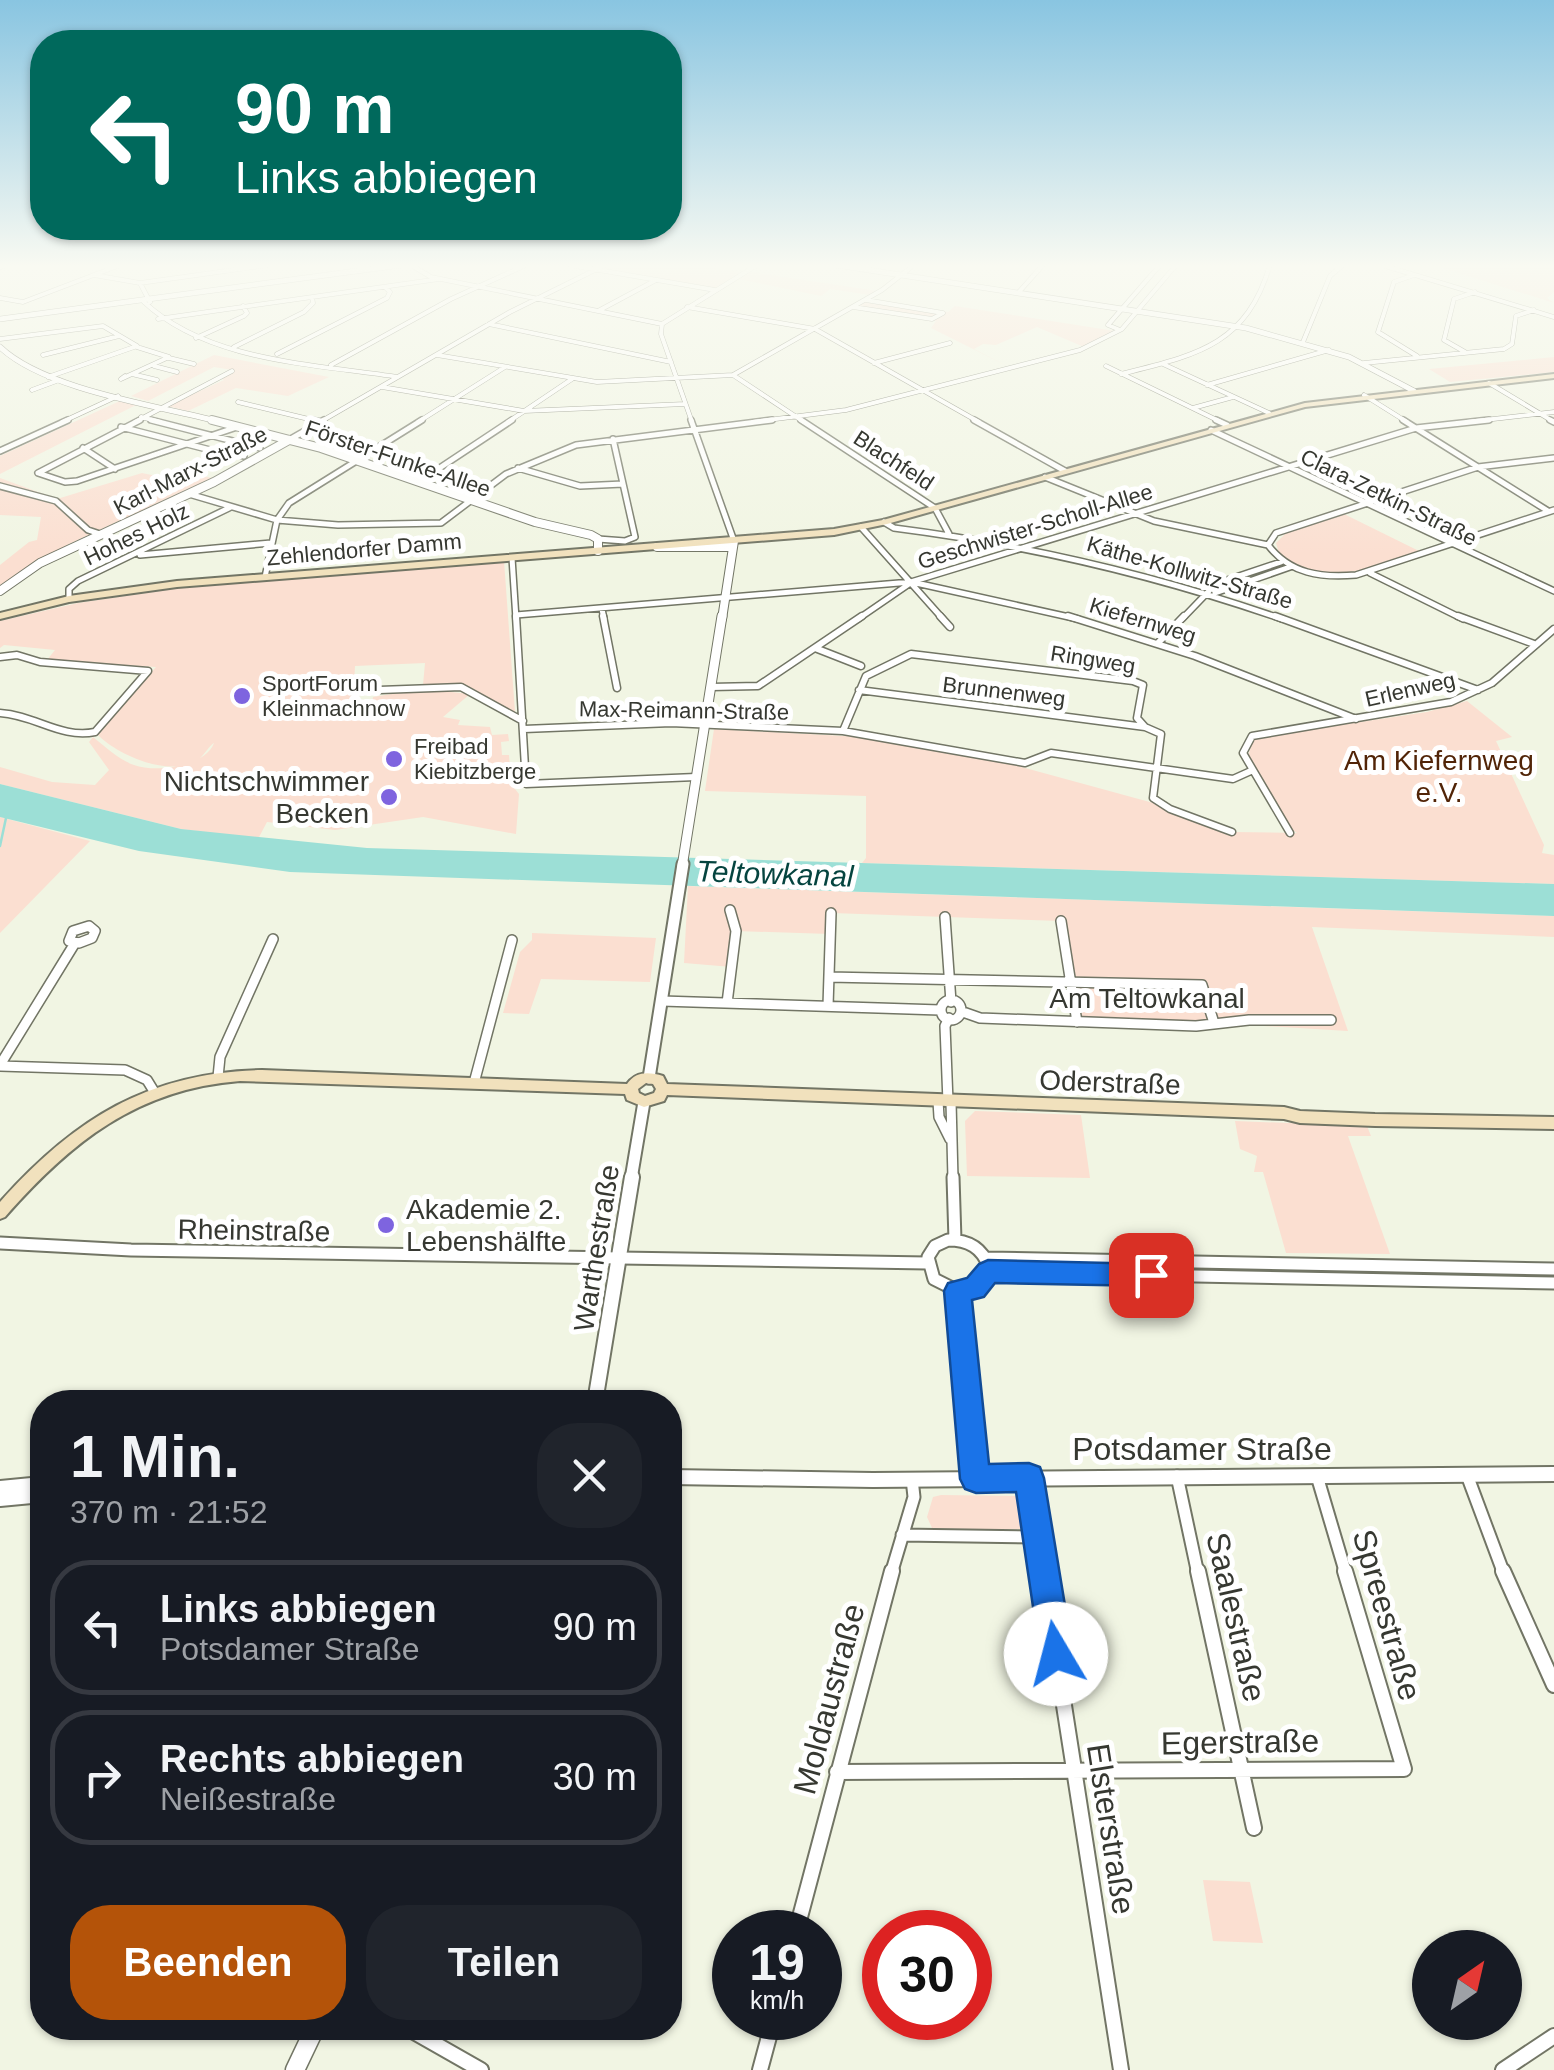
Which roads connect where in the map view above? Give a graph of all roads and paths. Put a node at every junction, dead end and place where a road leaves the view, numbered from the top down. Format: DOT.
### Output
graph roads {
  1 [pos="15,362"];
  2 [pos="92,362"];
  3 [pos="161,362"];
  4 [pos="184,362"];
  5 [pos="312,362"];
  6 [pos="337,362"];
  7 [pos="426,362"];
  8 [pos="472,362"];
  9 [pos="671,362"];
  10 [pos="757,362"];
  11 [pos="879,362"];
  12 [pos="1037,362"];
  13 [pos="1169,362"];
  14 [pos="1289,362"];
  15 [pos="1358,362"];
  16 [pos="1386,362"];
  17 [pos="874,363"];
  18 [pos="194,364"];
  19 [pos="1163,364"];
  20 [pos="1364,364"];
  21 [pos="331,365"];
  22 [pos="151,366"];
  23 [pos="1106,366"];
  24 [pos="505,368"];
  25 [pos="232,371"];
  26 [pos="177,372"];
  27 [pos="1121,374"];
  28 [pos="733,375"];
  29 [pos="1554,376"];
  30 [pos="48,377"];
  31 [pos="398,378"];
  32 [pos="676,378"];
  33 [pos="572,379"];
  34 [pos="58,380"];
  35 [pos="157,380"];
  36 [pos="1489,383"];
  37 [pos="1207,385"];
  38 [pos="382,387"];
  39 [pos="32,390"];
  40 [pos="923,391"];
  41 [pos="1414,391"];
  42 [pos="1364,395"];
  43 [pos="117,396"];
  44 [pos="1233,398"];
  45 [pos="453,400"];
  46 [pos="238,402"];
  47 [pos="686,404"];
  48 [pos="161,407"];
  49 [pos="1193,408"];
  50 [pos="524,412"];
  51 [pos="1554,412"];
  52 [pos="1269,413"];
  53 [pos="1540,414"];
  54 [pos="141,417"];
  55 [pos="798,419"];
  56 [pos="321,422"];
  57 [pos="1554,422"];
  58 [pos="1228,425"];
  59 [pos="121,427"];
  60 [pos="237,427"];
  61 [pos="1416,428"];
  62 [pos="1211,430"];
  63 [pos="695,432"];
  64 [pos="213,436"];
  65 [pos="613,439"];
  66 [pos="289,440"];
  67 [pos="186,445"];
  68 [pos="84,448"];
  69 [pos="260,448"];
  70 [pos="0,451"];
  71 [pos="228,452"];
  72 [pos="244,456"];
  73 [pos="1554,458"];
  74 [pos="356,460"];
  75 [pos="1286,467"];
  76 [pos="1478,467"];
  77 [pos="114,468"];
  78 [pos="518,468"];
  79 [pos="1065,471"];
  80 [pos="1045,477"];
  81 [pos="420,480"];
  82 [pos="623,484"];
  83 [pos="0,486"];
  84 [pos="189,494"];
  85 [pos="468,500"];
  86 [pos="1364,504"];
  87 [pos="229,508"];
  88 [pos="935,508"];
  89 [pos="1552,512"];
  90 [pos="1135,513"];
  91 [pos="277,520"];
  92 [pos="884,522"];
  93 [pos="861,527"];
  94 [pos="100,534"];
  95 [pos="949,534"];
  96 [pos="272,543"];
  97 [pos="733,544"];
  98 [pos="598,545"];
  99 [pos="1268,545"];
  100 [pos="1448,545"];
  101 [pos="1026,546"];
  102 [pos="132,556"];
  103 [pos="512,558"];
  104 [pos="1286,565"];
  105 [pos="1370,574"];
  106 [pos="265,577"];
  107 [pos="911,582"];
  108 [pos="0,591"];
  109 [pos="1208,591"];
  110 [pos="1554,591"];
  111 [pos="724,597"];
  112 [pos="69,599"];
  113 [pos="602,608"];
  114 [pos="516,615"];
  115 [pos="0,616"];
  116 [pos="950,627"];
  117 [pos="1554,630"];
  118 [pos="1159,642"];
  119 [pos="1534,644"];
  120 [pos="815,648"];
  121 [pos="0,656"];
  122 [pos="861,666"];
  123 [pos="711,686"];
  124 [pos="617,688"];
  125 [pos="859,690"];
  126 [pos="1478,690"];
  127 [pos="352,691"];
  128 [pos="0,713"];
  129 [pos="1356,719"];
  130 [pos="704,724"];
  131 [pos="524,725"];
  132 [pos="1145,727"];
  133 [pos="843,731"];
  134 [pos="1156,768"];
  135 [pos="1253,770"];
  136 [pos="696,777"];
  137 [pos="622,781"];
  138 [pos="526,784"];
  139 [pos="1232,832"];
  140 [pos="1290,833"];
  141 [pos="730,910"];
  142 [pos="831,913"];
  143 [pos="944,917"];
  144 [pos="1061,921"];
  145 [pos="273,940"];
  146 [pos="512,940"];
  147 [pos="76,943"];
  148 [pos="828,977"];
  149 [pos="950,981"];
  150 [pos="1072,985"];
  151 [pos="662,1001"];
  152 [pos="951,1002"];
  153 [pos="727,1003"];
  154 [pos="828,1006"];
  155 [pos="940,1010"];
  156 [pos="963,1012"];
  157 [pos="949,1018"];
  158 [pos="1331,1020"];
  159 [pos="1076,1022"];
  160 [pos="1214,1023"];
  161 [pos="0,1066"];
  162 [pos="218,1077"];
  163 [pos="649,1078"];
  164 [pos="474,1083"];
  165 [pos="631,1089"];
  166 [pos="663,1089"];
  167 [pos="154,1093"];
  168 [pos="946,1101"];
  169 [pos="644,1102"];
  170 [pos="1554,1123"];
  171 [pos="0,1214"];
  172 [pos="955,1240"];
  173 [pos="0,1243"];
  174 [pos="986,1258"];
  175 [pos="621,1259"];
  176 [pos="1116,1260"];
  177 [pos="927,1263"];
  178 [pos="1275,1264"];
  179 [pos="1435,1267"];
  180 [pos="1554,1270"];
  181 [pos="988,1272"];
  182 [pos="1119,1274"];
  183 [pos="1279,1278"];
  184 [pos="1440,1281"];
  185 [pos="1554,1283"];
  186 [pos="958,1291"];
  187 [pos="597,1390"];
  188 [pos="1554,1474"];
  189 [pos="1467,1475"];
  190 [pos="1176,1476"];
  191 [pos="1317,1476"];
  192 [pos="682,1477"];
  193 [pos="1029,1478"];
  194 [pos="976,1479"];
  195 [pos="912,1480"];
  196 [pos="30,1485"];
  197 [pos="0,1488"];
  198 [pos="30,1496"];
  199 [pos="0,1498"];
  200 [pos="902,1534"];
  201 [pos="1039,1537"];
  202 [pos="1554,1685"];
  203 [pos="1242,1768"];
  204 [pos="1404,1769"];
  205 [pos="1074,1771"];
  206 [pos="837,1772"];
  207 [pos="1254,1828"];
  208 [pos="802,1910"];
  209 [pos="1554,2036"];
  210 [pos="310,2040"];
  211 [pos="427,2040"];
  212 [pos="768,2040"];
  213 [pos="294,2070"];
  214 [pos="480,2070"];
  215 [pos="760,2070"];
  216 [pos="1121,2070"];
  217 [pos="1502,2070"];
  1 -- 30 [label="street, Förster-Funke-Allee"];
  2 -- 30 [label="street"];
  3 -- 22 [label="street"];
  4 -- 18 [label="street"];
  5 -- 21 [label="street"];
  6 -- 21 [label="street"];
  7 -- 31 [label="street, Karl-Marx-Straße"];
  8 -- 24 [label="street"];
  9 -- 32 [label="street"];
  10 -- 28 [label="street"];
  11 -- 17 [label="street"];
  12 -- 40 [label="street"];
  13 -- 19 [label="street"];
  14 -- 37 [label="street"];
  15 -- 20 [label="street"];
  16 -- 20 [label="street"];
  17 -- 40 [label="street"];
  19 -- 27 [label="street"];
  19 -- 37 [label="street"];
  20 -- 41 [label="street"];
  21 -- 31 [label="street"];
  22 -- 26 [label="street"];
  22 -- 35 [label="street"];
  23 -- 27 [label="street"];
  24 -- 33 [label="street"];
  24 -- 45 [label="street"];
  25 -- 48 [label="street"];
  27 -- 49 [label="street"];
  28 -- 32 [label="street"];
  28 -- 55 [label="street, Blachfeld"];
  29 -- 36 [label="main road, Zehlendorfer Damm"];
  30 -- 34 [label="street, Förster-Funke-Allee"];
  31 -- 38 [label="street, Karl-Marx-Straße"];
  32 -- 33 [label="street"];
  32 -- 47 [label="street"];
  33 -- 50 [label="street"];
  34 -- 39 [label="street"];
  34 -- 43 [label="street, Förster-Funke-Allee"];
  36 -- 41 [label="main road, Zehlendorfer Damm"];
  36 -- 53 [label="street"];
  37 -- 44 [label="street"];
  38 -- 45 [label="street"];
  38 -- 56 [label="street, Karl-Marx-Straße"];
  40 -- 55 [label="street"];
  40 -- 79 [label="street"];
  41 -- 42 [label="main road, Zehlendorfer Damm"];
  42 -- 52 [label="main road, Zehlendorfer Damm"];
  42 -- 61 [label="street"];
  43 -- 48 [label="street, Förster-Funke-Allee"];
  43 -- 70 [label="street"];
  44 -- 49 [label="street"];
  44 -- 52 [label="street"];
  45 -- 50 [label="street"];
  45 -- 74 [label="street"];
  46 -- 56 [label="street"];
  47 -- 50 [label="street"];
  47 -- 63 [label="street"];
  48 -- 54 [label="street"];
  48 -- 60 [label="street, Förster-Funke-Allee"];
  49 -- 58 [label="street"];
  50 -- 81 [label="street"];
  51 -- 53 [label="street, Geschwister-Scholl-Allee"];
  52 -- 58 [label="main road, Zehlendorfer Damm"];
  53 -- 57 [label="street"];
  53 -- 61 [label="street, Geschwister-Scholl-Allee"];
  54 -- 59 [label="street"];
  54 -- 64 [label="street"];
  55 -- 63 [label="street"];
  55 -- 88 [label="street, Blachfeld"];
  56 -- 66 [label="street, Karl-Marx-Straße"];
  58 -- 62 [label="main road, Zehlendorfer Damm"];
  59 -- 67 [label="street"];
  59 -- 68 [label="street"];
  60 -- 64 [label="street"];
  60 -- 66 [label="street, Förster-Funke-Allee"];
  61 -- 75 [label="street, Geschwister-Scholl-Allee"];
  61 -- 76 [label="street"];
  62 -- 75 [label="street, Clara-Zetkin-Straße"];
  62 -- 79 [label="main road, Zehlendorfer Damm"];
  63 -- 65 [label="street"];
  63 -- 97 [label="street"];
  64 -- 67 [label="street"];
  64 -- 69 [label="street"];
  65 -- 78 [label="street"];
  65 -- 82 [label="street"];
  66 -- 74 [label="street, Förster-Funke-Allee"];
  66 -- 84 [label="street, Karl-Marx-Straße"];
  67 -- 71 [label="street"];
  67 -- 77 [label="street"];
  68 -- 77 [label="street"];
  68 -- 77 [label="street"];
  71 -- 72 [label="street"];
  73 -- 76 [label="street"];
  74 -- 81 [label="street, Förster-Funke-Allee"];
  74 -- 91 [label="street"];
  75 -- 86 [label="street, Clara-Zetkin-Straße"];
  75 -- 90 [label="street, Geschwister-Scholl-Allee"];
  76 -- 86 [label="street"];
  76 -- 89 [label="street"];
  78 -- 82 [label="street"];
  78 -- 85 [label="street"];
  79 -- 80 [label="main road, Zehlendorfer Damm"];
  80 -- 88 [label="main road, Zehlendorfer Damm"];
  80 -- 90 [label="street"];
  81 -- 85 [label="street, Förster-Funke-Allee"];
  82 -- 98 [label="street"];
  83 -- 94 [label="street"];
  84 -- 87 [label="street"];
  84 -- 94 [label="street, Karl-Marx-Straße"];
  85 -- 91 [label="street"];
  85 -- 98 [label="street, Förster-Funke-Allee"];
  86 -- 99 [label="street"];
  86 -- 100 [label="street, Clara-Zetkin-Straße"];
  87 -- 91 [label="street"];
  87 -- 102 [label="street, Hohes Holz"];
  88 -- 92 [label="main road, Zehlendorfer Damm"];
  88 -- 95 [label="street"];
  89 -- 100 [label="street"];
  90 -- 99 [label="street"];
  90 -- 101 [label="street, Geschwister-Scholl-Allee"];
  91 -- 96 [label="street"];
  92 -- 93 [label="main road, Zehlendorfer Damm"];
  92 -- 95 [label="street, Käthe-Kollwitz-Straße"];
  93 -- 97 [label="main road, Zehlendorfer Damm"];
  93 -- 107 [label="street"];
  94 -- 108 [label="street, Karl-Marx-Straße"];
  95 -- 101 [label="street, Käthe-Kollwitz-Straße"];
  96 -- 102 [label="street"];
  96 -- 106 [label="street"];
  97 -- 98 [label="main road, Zehlendorfer Damm"];
  97 -- 111 [label="street"];
  98 -- 103 [label="main road, Zehlendorfer Damm"];
  99 -- 104 [label="street"];
  100 -- 105 [label="street"];
  100 -- 110 [label="street, Clara-Zetkin-Straße"];
  101 -- 107 [label="street, Geschwister-Scholl-Allee"];
  101 -- 109 [label="street, Käthe-Kollwitz-Straße"];
  102 -- 112 [label="street, Hohes Holz"];
  103 -- 106 [label="main road, Zehlendorfer Damm"];
  103 -- 114 [label="street"];
  104 -- 105 [label="street"];
  104 -- 109 [label="street"];
  104 -- 109 [label="street"];
  105 -- 119 [label="street"];
  106 -- 112 [label="main road, Zehlendorfer Damm"];
  107 -- 111 [label="street, Geschwister-Scholl-Allee"];
  107 -- 116 [label="street"];
  107 -- 118 [label="street, Kiefernweg"];
  107 -- 120 [label="street"];
  109 -- 118 [label="street"];
  109 -- 126 [label="street, Käthe-Kollwitz-Straße"];
  111 -- 113 [label="street, Geschwister-Scholl-Allee"];
  111 -- 123 [label="street"];
  112 -- 115 [label="main road, Zehlendorfer Damm"];
  113 -- 114 [label="street, Geschwister-Scholl-Allee"];
  113 -- 124 [label="street"];
  114 -- 131 [label="street"];
  117 -- 119 [label="street, Erlenweg"];
  118 -- 129 [label="street, Kiefernweg"];
  119 -- 126 [label="street, Erlenweg"];
  120 -- 122 [label="street"];
  120 -- 123 [label="street"];
  121 -- 128 [label="street"];
  123 -- 130 [label="street"];
  125 -- 132 [label="street, Brunnenweg"];
  125 -- 132 [label="street, Ringweg"];
  125 -- 133 [label="street, Ringweg"];
  126 -- 129 [label="street, Erlenweg"];
  127 -- 131 [label="street"];
  129 -- 135 [label="street, Erlenweg"];
  130 -- 131 [label="street, Max-Reimann-Straße"];
  130 -- 133 [label="street, Max-Reimann-Straße"];
  130 -- 136 [label="street"];
  131 -- 138 [label="street"];
  132 -- 134 [label="street, Ringweg"];
  133 -- 134 [label="street"];
  134 -- 135 [label="street"];
  134 -- 139 [label="street"];
  135 -- 140 [label="street"];
  136 -- 137 [label="street"];
  136 -- 151 [label="street"];
  137 -- 138 [label="street"];
  141 -- 153 [label="street"];
  142 -- 148 [label="street"];
  143 -- 149 [label="street"];
  144 -- 150 [label="street"];
  145 -- 162 [label="street"];
  146 -- 164 [label="street"];
  147 -- 161 [label="street"];
  148 -- 149 [label="street"];
  148 -- 154 [label="street"];
  149 -- 150 [label="street"];
  149 -- 152 [label="street"];
  150 -- 159 [label="street"];
  150 -- 160 [label="street"];
  151 -- 153 [label="street"];
  151 -- 163 [label="street"];
  152 -- 155 [label="street"];
  152 -- 156 [label="street"];
  153 -- 154 [label="street"];
  154 -- 155 [label="street"];
  155 -- 157 [label="street"];
  156 -- 157 [label="street"];
  156 -- 159 [label="street, Am Teltowkanal"];
  157 -- 168 [label="street"];
  158 -- 160 [label="street, Am Teltowkanal"];
  159 -- 160 [label="street, Am Teltowkanal"];
  161 -- 167 [label="street"];
  162 -- 164 [label="main road"];
  162 -- 167 [label="main road"];
  163 -- 165 [label="main road"];
  163 -- 166 [label="main road"];
  164 -- 165 [label="main road"];
  165 -- 169 [label="main road"];
  166 -- 168 [label="main road, Oderstraße"];
  166 -- 169 [label="main road"];
  167 -- 171 [label="main road"];
  168 -- 170 [label="main road, Oderstraße"];
  168 -- 172 [label="street"];
  169 -- 175 [label="street, Warthestraße"];
  172 -- 174 [label="street"];
  172 -- 177 [label="street"];
  173 -- 175 [label="street, Rheinstraße"];
  174 -- 176 [label="street"];
  174 -- 181 [label="street"];
  175 -- 177 [label="street, Rheinstraße"];
  175 -- 187 [label="street, Warthestraße"];
  176 -- 178 [label="street"];
  176 -- 182 [label="street"];
  177 -- 186 [label="street"];
  178 -- 179 [label="street"];
  178 -- 183 [label="street"];
  179 -- 180 [label="street"];
  179 -- 184 [label="street"];
  181 -- 182 [label="street"];
  181 -- 186 [label="street"];
  182 -- 183 [label="street"];
  183 -- 184 [label="street"];
  184 -- 185 [label="street"];
  186 -- 194 [label="street"];
  188 -- 189 [label="street, Potsdamer Straße"];
  189 -- 191 [label="street, Potsdamer Straße"];
  189 -- 202 [label="street"];
  190 -- 191 [label="street, Potsdamer Straße"];
  190 -- 193 [label="street, Potsdamer Straße"];
  190 -- 203 [label="street, Saalestraße"];
  191 -- 204 [label="street, Spreestraße"];
  192 -- 195 [label="street, Potsdamer Straße"];
  193 -- 194 [label="street, Potsdamer Straße"];
  193 -- 201 [label="street, Elsterstraße"];
  194 -- 195 [label="street, Potsdamer Straße"];
  195 -- 200 [label="street, Moldaustraße"];
  196 -- 197 [label="street"];
  198 -- 199 [label="street"];
  200 -- 201 [label="street"];
  200 -- 206 [label="street, Moldaustraße"];
  201 -- 205 [label="street, Elsterstraße"];
  203 -- 204 [label="street, Egerstraße"];
  203 -- 205 [label="street, Egerstraße"];
  203 -- 207 [label="street, Saalestraße"];
  205 -- 206 [label="street, Egerstraße"];
  205 -- 216 [label="street, Elsterstraße"];
  206 -- 208 [label="street, Moldaustraße"];
  209 -- 217 [label="street"];
  210 -- 213 [label="street"];
  211 -- 214 [label="street"];
  212 -- 215 [label="street"];
}
